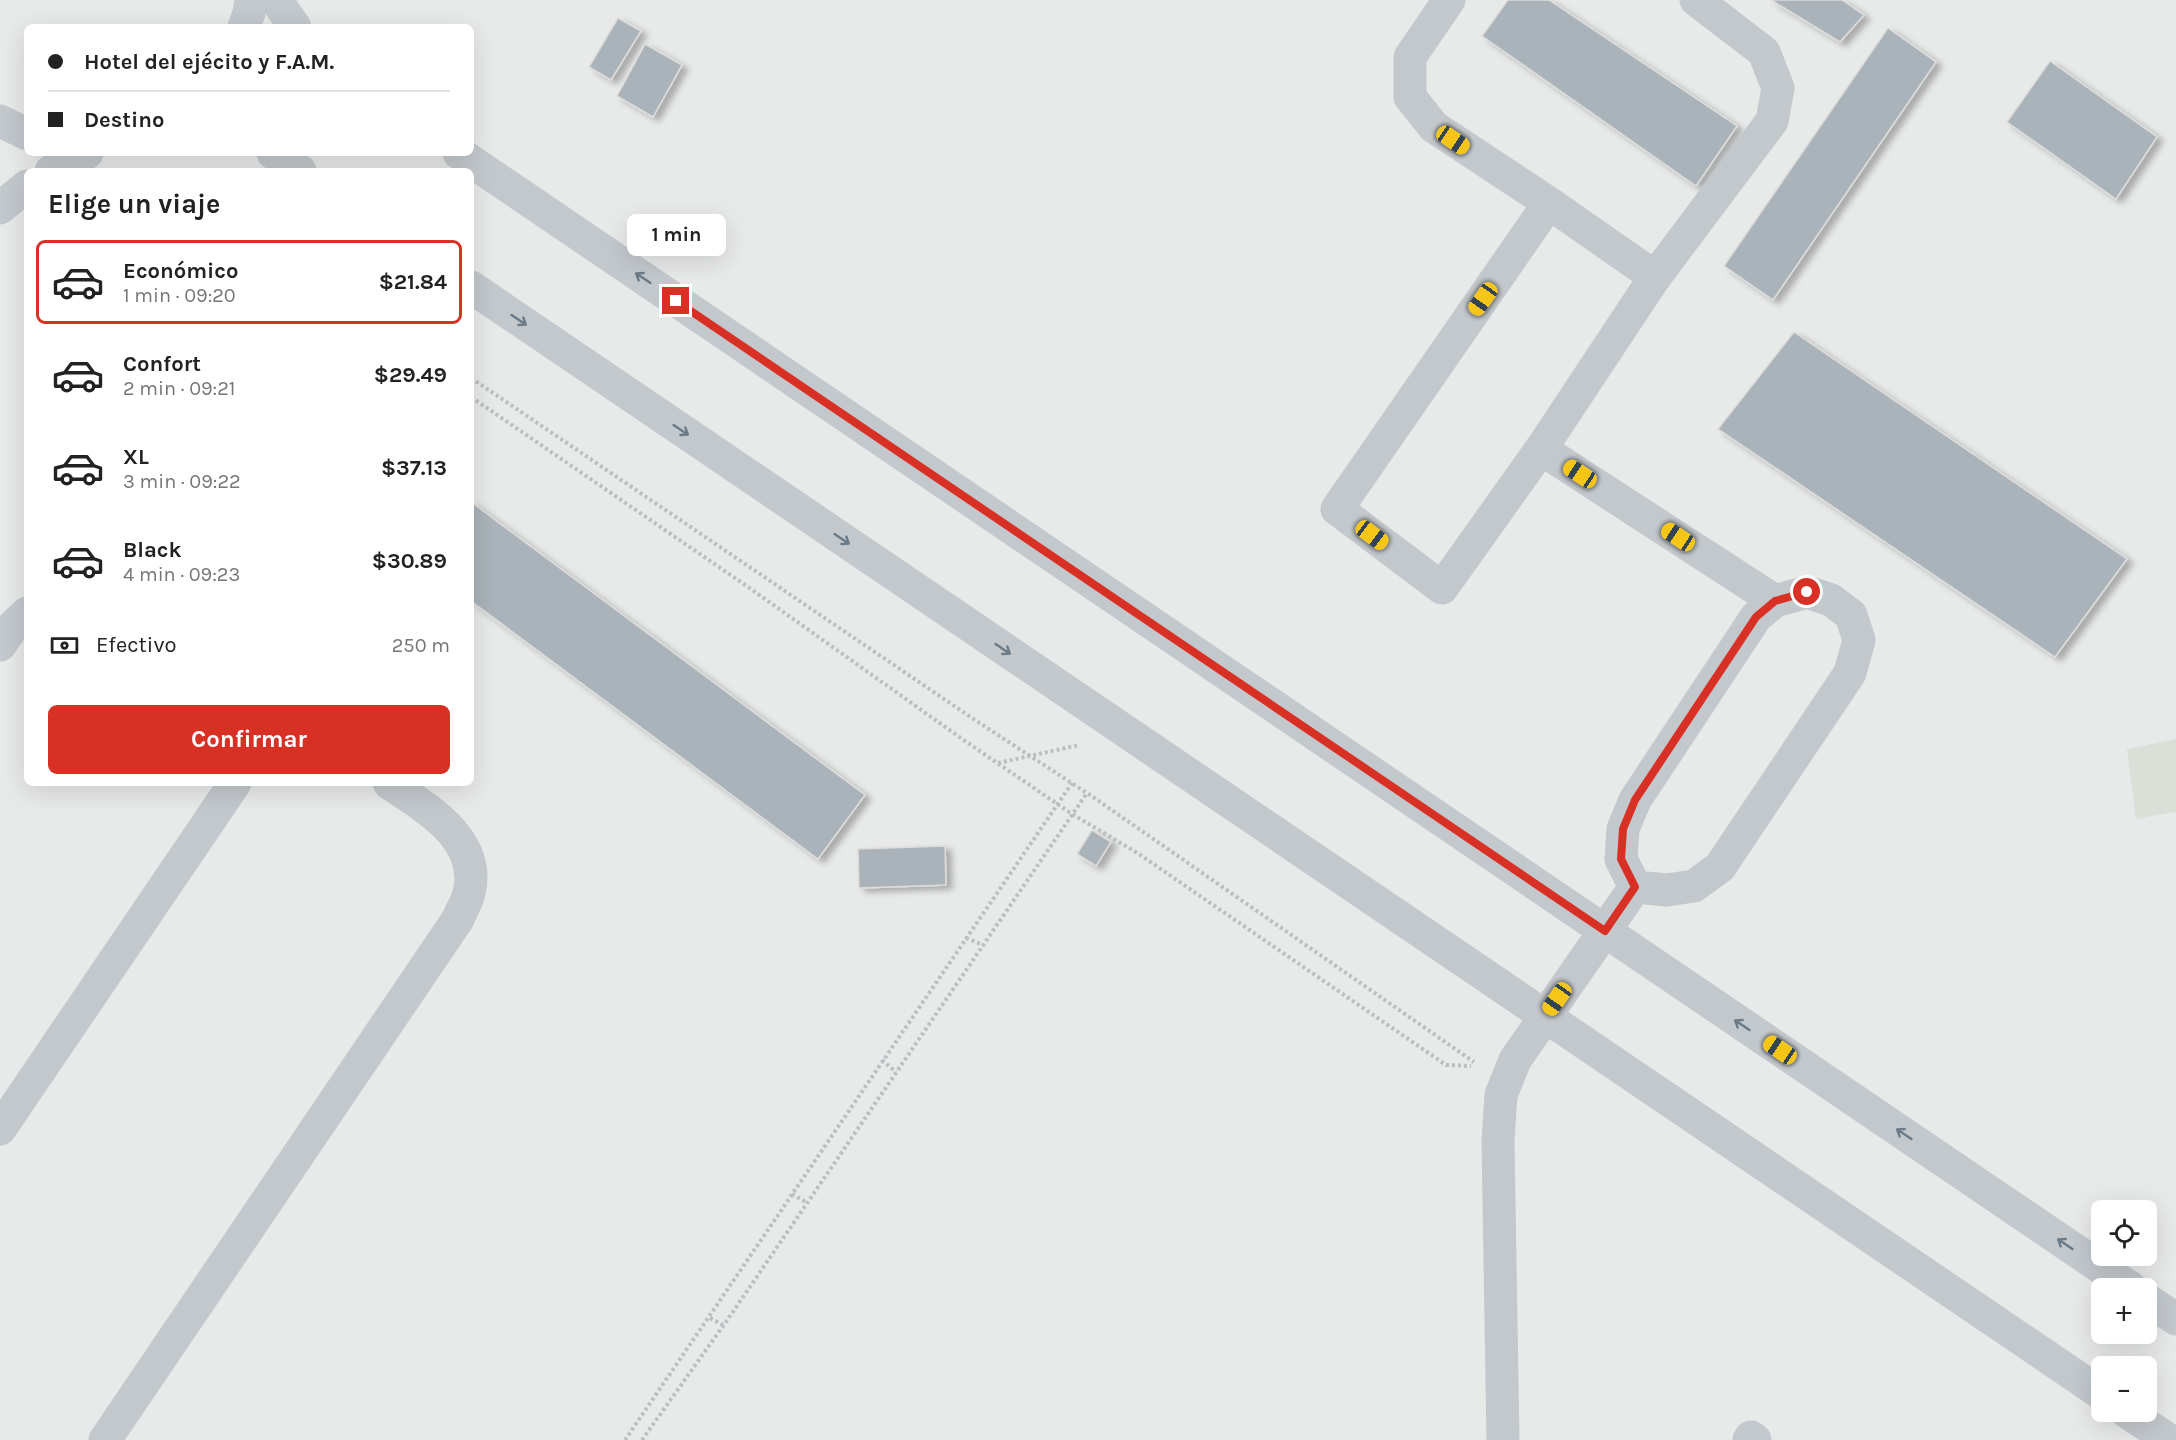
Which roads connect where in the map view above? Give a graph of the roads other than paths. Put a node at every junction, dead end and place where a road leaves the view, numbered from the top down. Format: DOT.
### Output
graph roads {
  1 [pos="251,0"];
  2 [pos="276,0"];
  3 [pos="1449,0"];
  4 [pos="1696,0"];
  5 [pos="245,24"];
  6 [pos="293,24"];
  7 [pos="0,121"];
  8 [pos="24,133"];
  9 [pos="81,156"];
  10 [pos="278,156"];
  11 [pos="463,156"];
  12 [pos="57,168"];
  13 [pos="296,168"];
  14 [pos="24,188"];
  15 [pos="1549,203"];
  16 [pos="0,208"];
  17 [pos="1655,277"];
  18 [pos="474,289"];
  19 [pos="1541,449"];
  20 [pos="1775,601"];
  21 [pos="24,616"];
  22 [pos="0,645"];
  23 [pos="233,786"];
  24 [pos="393,786"];
  25 [pos="1635,887"];
  26 [pos="1605,931"];
  27 [pos="1545,1016"];
  28 [pos="0,1129"];
  29 [pos="2116,1278"];
  30 [pos="2157,1306"];
  31 [pos="2176,1319"];
  32 [pos="2091,1387"];
  33 [pos="2142,1422"];
  34 [pos="105,1440"];
  35 [pos="1503,1440"];
  36 [pos="1749,1440"];
  37 [pos="1755,1440"];
  38 [pos="2169,1440"];
  1 -- 5 [label="street"];
  2 -- 6 [label="street"];
  3 -- 15 [label="street"];
  4 -- 17 [label="street"];
  7 -- 8 [label="street"];
  9 -- 12 [label="street"];
  10 -- 13 [label="street"];
  26 -- 11 [label="street, one-way"];
  14 -- 16 [label="street"];
  15 -- 17 [label="street"];
  15 -- 19 [label="street"];
  17 -- 19 [label="street"];
  18 -- 27 [label="street, one-way"];
  19 -- 20 [label="street"];
  20 -- 25 [label="street"];
  20 -- 25 [label="street"];
  21 -- 22 [label="street"];
  23 -- 28 [label="street"];
  24 -- 34 [label="street"];
  25 -- 26 [label="street"];
  26 -- 27 [label="street"];
  29 -- 26 [label="street, one-way"];
  27 -- 32 [label="street"];
  27 -- 35 [label="street"];
  30 -- 31 [label="street"];
  33 -- 38 [label="street"];
  36 -- 37 [label="street"];
}
